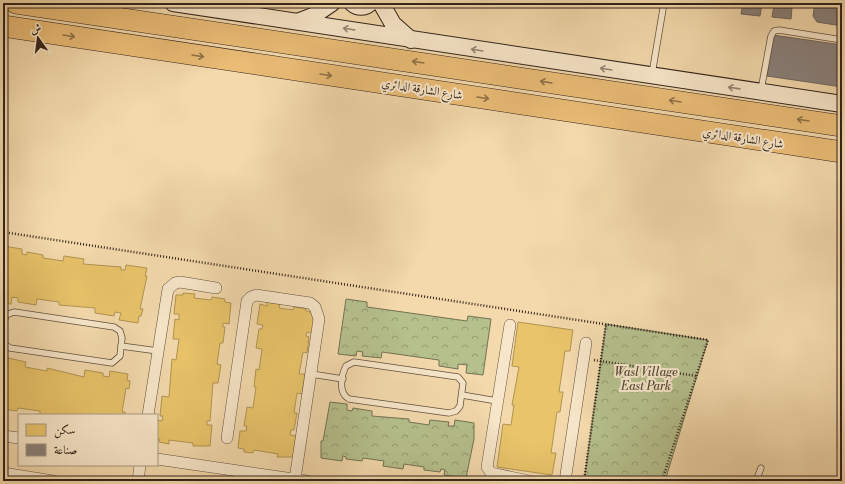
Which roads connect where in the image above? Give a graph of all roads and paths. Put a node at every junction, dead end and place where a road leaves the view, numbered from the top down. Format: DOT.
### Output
graph roads {
  1 [pos="16,3"];
  2 [pos="173,3"];
  3 [pos="332,3"];
  4 [pos="352,3"];
  5 [pos="370,3"];
  6 [pos="381,3"];
  7 [pos="664,3"];
  8 [pos="300,21"];
  9 [pos="3,26"];
  10 [pos="411,40"];
  11 [pos="842,40"];
  12 [pos="652,76"];
  13 [pos="761,92"];
  14 [pos="842,104"];
  15 [pos="842,126"];
  16 [pos="842,152"];
  17 [pos="3,232"];
  18 [pos="216,288"];
  19 [pos="606,324"];
  20 [pos="510,325"];
  21 [pos="3,327"];
  22 [pos="3,343"];
  23 [pos="586,343"];
  24 [pos="121,346"];
  25 [pos="158,351"];
  26 [pos="584,358"];
  27 [pos="602,361"];
  28 [pos="311,374"];
  29 [pos="696,376"];
  30 [pos="343,379"];
  31 [pos="462,395"];
  32 [pos="497,401"];
  33 [pos="148,414"];
  34 [pos="3,436"];
  35 [pos="18,438"];
  36 [pos="227,438"];
  37 [pos="158,458"];
  38 [pos="140,466"];
  39 [pos="761,468"];
  40 [pos="3,473"];
  41 [pos="296,479"];
  42 [pos="53,481"];
  43 [pos="138,481"];
  44 [pos="307,481"];
  45 [pos="528,481"];
  46 [pos="565,481"];
  47 [pos="584,481"];
  48 [pos="662,481"];
  49 [pos="756,481"];
  15 -- 1 [label="highway, one-way"];
  2 -- 8 [label="street"];
  3 -- 8 [label="street"];
  4 -- 5 [label="street"];
  6 -- 10 [label="street"];
  7 -- 12 [label="lane"];
  10 -- 8 [label="street, one-way"];
  9 -- 16 [label="highway, شارع الشارقة الدائري, one-way"];
  12 -- 10 [label="street, one-way"];
  11 -- 13 [label="lane"];
  13 -- 12 [label="street, one-way"];
  13 -- 14 [label="street"];
  17 -- 19 [label="path"];
  18 -- 25 [label="street"];
  19 -- 27 [label="path"];
  19 -- 29 [label="path"];
  20 -- 32 [label="street"];
  21 -- 24 [label="lane"];
  22 -- 24 [label="lane"];
  23 -- 26 [label="street"];
  24 -- 25 [label="lane"];
  25 -- 33 [label="street"];
  26 -- 27 [label="path"];
  26 -- 46 [label="street"];
  27 -- 29 [label="path"];
  27 -- 47 [label="path"];
  28 -- 30 [label="lane"];
  28 -- 36 [label="street"];
  28 -- 41 [label="street"];
  29 -- 48 [label="path"];
  30 -- 31 [label="lane"];
  30 -- 31 [label="lane"];
  31 -- 32 [label="lane"];
  32 -- 45 [label="street"];
  34 -- 35 [label="street"];
  37 -- 41 [label="street"];
  38 -- 43 [label="street"];
  39 -- 49 [label="lane"];
  40 -- 42 [label="street"];
  41 -- 44 [label="street"];
}
